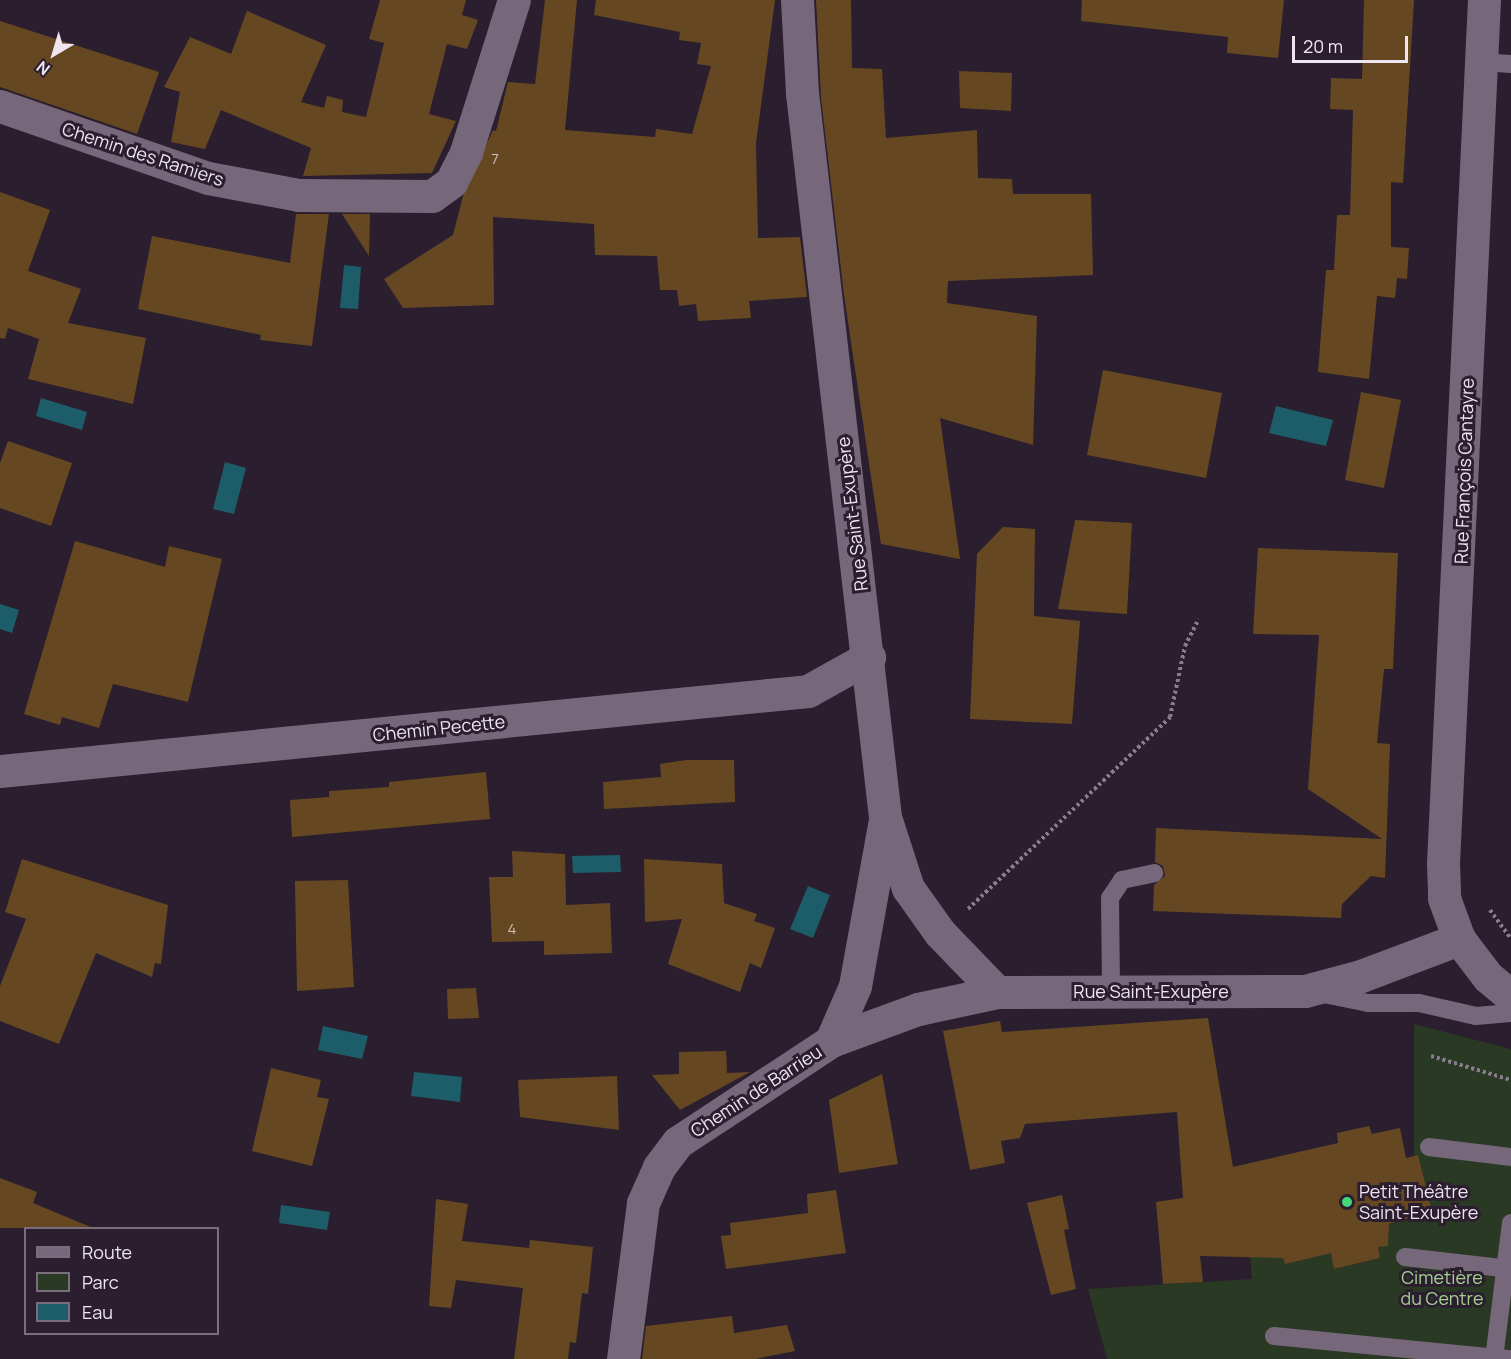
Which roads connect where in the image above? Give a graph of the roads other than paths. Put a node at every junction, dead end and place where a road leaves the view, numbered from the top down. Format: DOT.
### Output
graph roads {
  1 [pos="514,0"];
  2 [pos="797,0"];
  3 [pos="1484,0"];
  4 [pos="1496,63"];
  5 [pos="0,106"];
  6 [pos="869,657"];
  7 [pos="0,771"];
  8 [pos="885,818"];
  9 [pos="1154,873"];
  10 [pos="1459,939"];
  11 [pos="1305,991"];
  12 [pos="997,992"];
  13 [pos="1111,992"];
  14 [pos="1511,996"];
  15 [pos="1511,1012"];
  16 [pos="831,1041"];
  17 [pos="1429,1147"];
  18 [pos="1511,1157"];
  19 [pos="1511,1223"];
  20 [pos="1405,1257"];
  21 [pos="1508,1269"];
  22 [pos="1274,1336"];
  23 [pos="623,1359"];
  24 [pos="1499,1359"];
  1 -- 5 [label="street, Chemin des Ramiers"];
  2 -- 6 [label="street, Rue Saint-Exupère"];
  3 -- 4 [label="street, Rue François Cantayre"];
  4 -- 10 [label="street, Rue François Cantayre"];
  6 -- 7 [label="street, Chemin Pecette"];
  6 -- 8 [label="street, Rue Saint-Exupère"];
  8 -- 12 [label="street, Rue Saint-Exupère"];
  8 -- 16 [label="street, Chemin de Barrieu"];
  9 -- 13 [label="lane"];
  10 -- 11 [label="street, Rue Saint-Exupère"];
  10 -- 14 [label="street"];
  11 -- 13 [label="street, Rue Saint-Exupère"];
  11 -- 15 [label="lane, Rue Saint-Exupère"];
  12 -- 13 [label="street, Rue Saint-Exupère"];
  12 -- 16 [label="street, Rue Saint-Exupère"];
  16 -- 23 [label="street, Chemin de Barrieu"];
  17 -- 18 [label="lane"];
  19 -- 21 [label="lane"];
  20 -- 21 [label="lane"];
  21 -- 24 [label="lane"];
  22 -- 24 [label="lane"];
}
